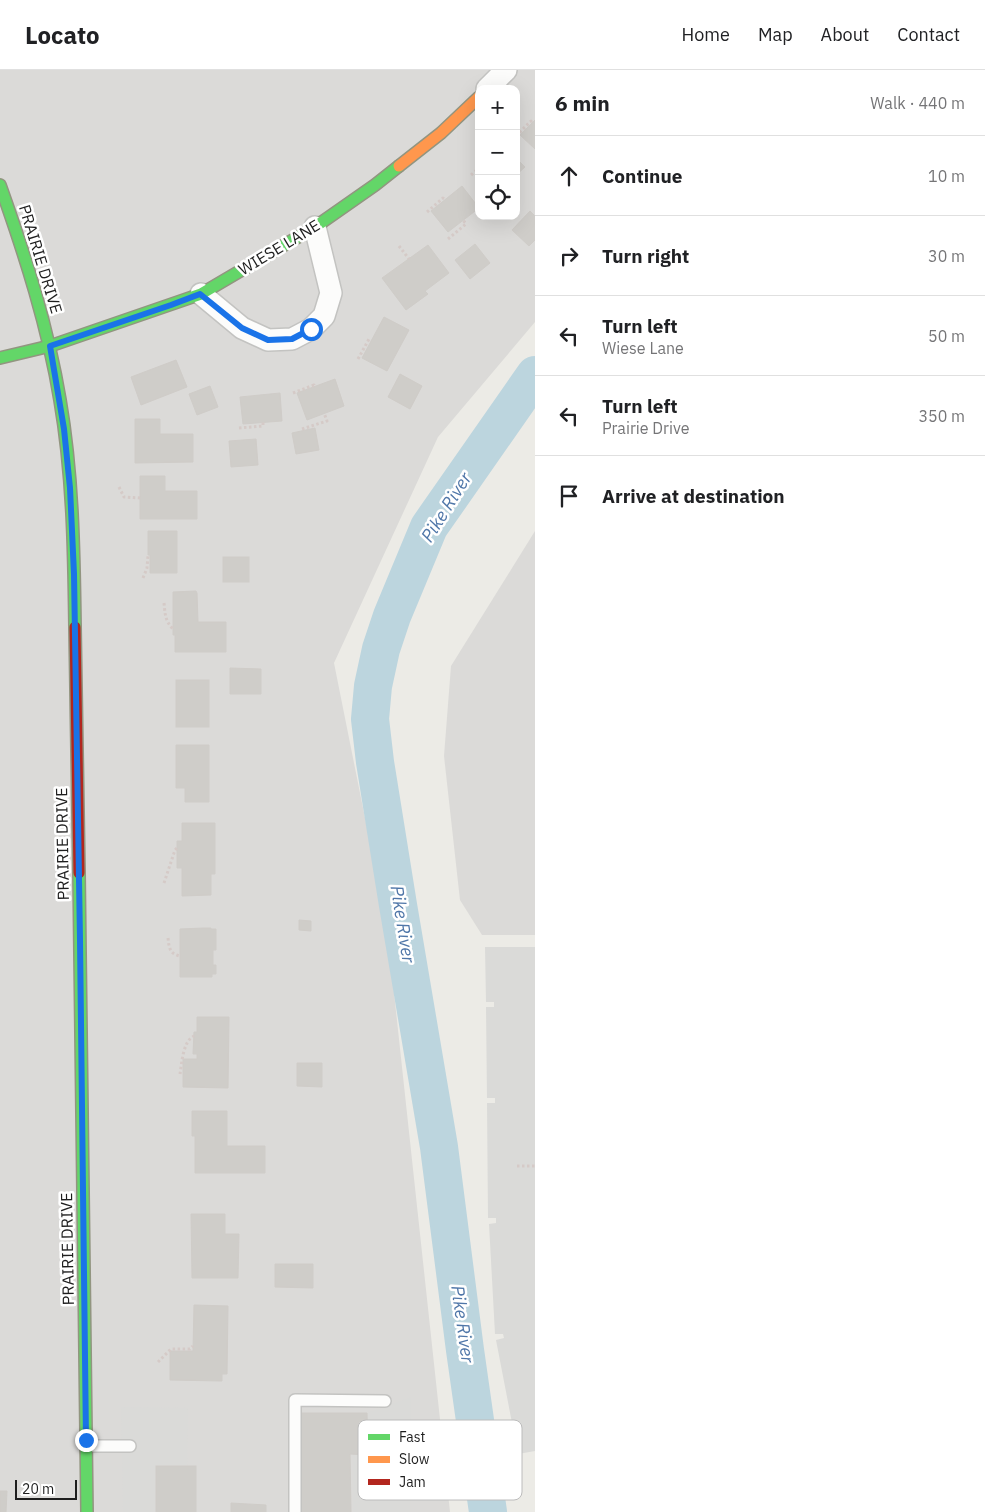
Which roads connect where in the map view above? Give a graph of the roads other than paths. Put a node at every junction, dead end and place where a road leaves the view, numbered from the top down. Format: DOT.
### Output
graph roads {
  1 [pos="506,70"];
  2 [pos="492,85"];
  3 [pos="475,101"];
  4 [pos="0,185"];
  5 [pos="315,227"];
  6 [pos="200,294"];
  7 [pos="50,346"];
  8 [pos="0,358"];
  9 [pos="385,1401"];
  10 [pos="86,1446"];
  11 [pos="130,1446"];
  12 [pos="87,1512"];
  13 [pos="295,1512"];
  1 -- 2 [label="street"];
  3 -- 5 [label="street, WIESE LANE"];
  4 -- 7 [label="street, PRAIRIE DRIVE"];
  5 -- 6 [label="street, WIESE LANE"];
  5 -- 6 [label="street"];
  6 -- 7 [label="street, WIESE LANE"];
  7 -- 8 [label="street, WIESE LANE"];
  7 -- 10 [label="street, PRAIRIE DRIVE"];
  9 -- 13 [label="lane"];
  10 -- 11 [label="lane"];
  10 -- 12 [label="street, PRAIRIE DRIVE"];
}
